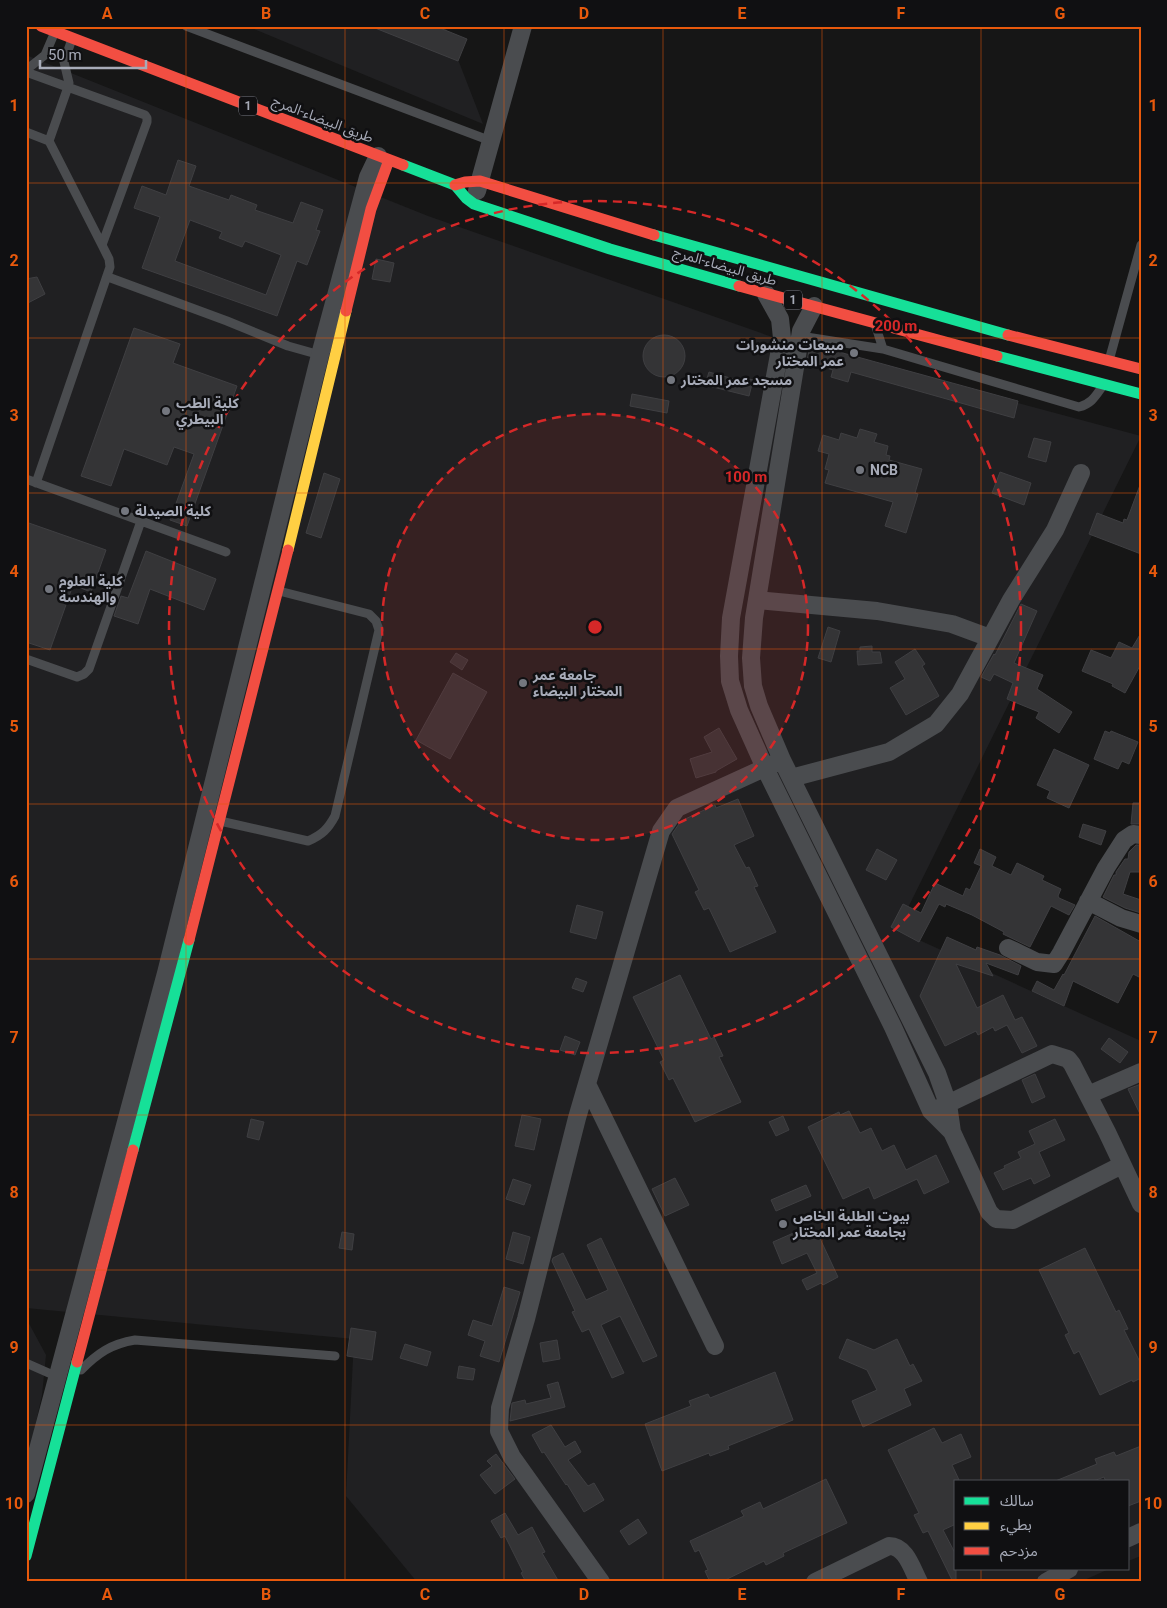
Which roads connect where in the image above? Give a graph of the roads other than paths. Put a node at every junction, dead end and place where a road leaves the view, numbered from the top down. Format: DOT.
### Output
graph roads {
  1 [pos="41,26"];
  2 [pos="186,26"];
  3 [pos="523,26"];
  4 [pos="55,31"];
  5 [pos="72,38"];
  6 [pos="26,71"];
  7 [pos="68,87"];
  8 [pos="26,132"];
  9 [pos="49,141"];
  10 [pos="490,141"];
  11 [pos="383,158"];
  12 [pos="480,181"];
  13 [pos="455,185"];
  14 [pos="474,204"];
  15 [pos="102,245"];
  16 [pos="1141,245"];
  17 [pos="108,277"];
  18 [pos="766,294"];
  19 [pos="814,306"];
  20 [pos="874,322"];
  21 [pos="800,336"];
  22 [pos="883,349"];
  23 [pos="320,355"];
  24 [pos="1109,360"];
  25 [pos="1141,369"];
  26 [pos="1105,384"];
  27 [pos="1141,394"];
  28 [pos="1081,473"];
  29 [pos="26,479"];
  30 [pos="36,483"];
  31 [pos="142,521"];
  32 [pos="226,552"];
  33 [pos="278,591"];
  34 [pos="757,600"];
  35 [pos="990,638"];
  36 [pos="26,659"];
  37 [pos="782,760"];
  38 [pos="765,768"];
  39 [pos="791,778"];
  40 [pos="212,819"];
  41 [pos="1141,835"];
  42 [pos="1088,902"];
  43 [pos="1141,924"];
  44 [pos="1008,948"];
  45 [pos="1141,1072"];
  46 [pos="587,1084"];
  47 [pos="1088,1095"];
  48 [pos="948,1104"];
  49 [pos="932,1111"];
  50 [pos="952,1132"];
  51 [pos="1122,1165"];
  52 [pos="1141,1204"];
  53 [pos="715,1346"];
  54 [pos="335,1356"];
  55 [pos="26,1364"];
  56 [pos="64,1379"];
  57 [pos="26,1494"];
  58 [pos="26,1556"];
  59 [pos="601,1582"];
  60 [pos="815,1582"];
  61 [pos="919,1582"];
  1 -- 4 [label="main road, طريق البيضاء-المرج / 1"];
  2 -- 10 [label="lane"];
  3 -- 10 [label="street"];
  4 -- 5 [label="main road, طريق البيضاء-المرج / 1"];
  4 -- 6 [label="lane"];
  5 -- 7 [label="lane"];
  5 -- 11 [label="main road, طريق البيضاء-المرج / 1"];
  6 -- 7 [label="lane"];
  7 -- 9 [label="lane"];
  7 -- 15 [label="lane"];
  8 -- 9 [label="lane"];
  9 -- 15 [label="lane"];
  10 -- 12 [label="street"];
  11 -- 13 [label="main road, طريق البيضاء-المرج / 1"];
  11 -- 23 [label="street"];
  11 -- 33 [label="main road"];
  12 -- 13 [label="main road, طريق البيضاء-المرج / 1"];
  12 -- 14 [label="street"];
  12 -- 24 [label="main road, طريق البيضاء-المرج / 1"];
  13 -- 14 [label="main road, طريق البيضاء-المرج / 1"];
  14 -- 18 [label="main road, طريق البيضاء-المرج / 1"];
  15 -- 17 [label="lane"];
  16 -- 24 [label="lane"];
  17 -- 23 [label="lane"];
  17 -- 30 [label="lane"];
  18 -- 19 [label="main road, طريق البيضاء-المرج / 1"];
  18 -- 38 [label="street"];
  19 -- 20 [label="main road, طريق البيضاء-المرج / 1"];
  19 -- 21 [label="street"];
  20 -- 22 [label="lane"];
  20 -- 26 [label="main road, طريق البيضاء-المرج / 1"];
  21 -- 22 [label="lane"];
  21 -- 34 [label="street"];
  22 -- 26 [label="lane"];
  23 -- 40 [label="street"];
  24 -- 25 [label="main road, طريق البيضاء-المرج / 1"];
  26 -- 27 [label="main road, طريق البيضاء-المرج / 1"];
  28 -- 35 [label="street"];
  29 -- 30 [label="lane"];
  30 -- 31 [label="lane"];
  31 -- 32 [label="lane"];
  31 -- 36 [label="lane"];
  33 -- 40 [label="main road"];
  33 -- 40 [label="lane"];
  34 -- 35 [label="street"];
  34 -- 37 [label="street"];
  35 -- 39 [label="street"];
  37 -- 38 [label="street"];
  37 -- 39 [label="street"];
  38 -- 46 [label="street"];
  38 -- 49 [label="street"];
  39 -- 48 [label="street"];
  40 -- 56 [label="street"];
  41 -- 42 [label="street"];
  42 -- 43 [label="street"];
  42 -- 44 [label="street"];
  45 -- 47 [label="street"];
  46 -- 53 [label="street"];
  46 -- 59 [label="street"];
  47 -- 48 [label="street"];
  47 -- 51 [label="street"];
  48 -- 49 [label="street"];
  48 -- 50 [label="street"];
  49 -- 50 [label="street"];
  50 -- 51 [label="street"];
  51 -- 52 [label="street"];
  54 -- 56 [label="lane"];
  55 -- 56 [label="lane"];
  56 -- 57 [label="street"];
  56 -- 58 [label="main road"];
  60 -- 61 [label="street"];
}
